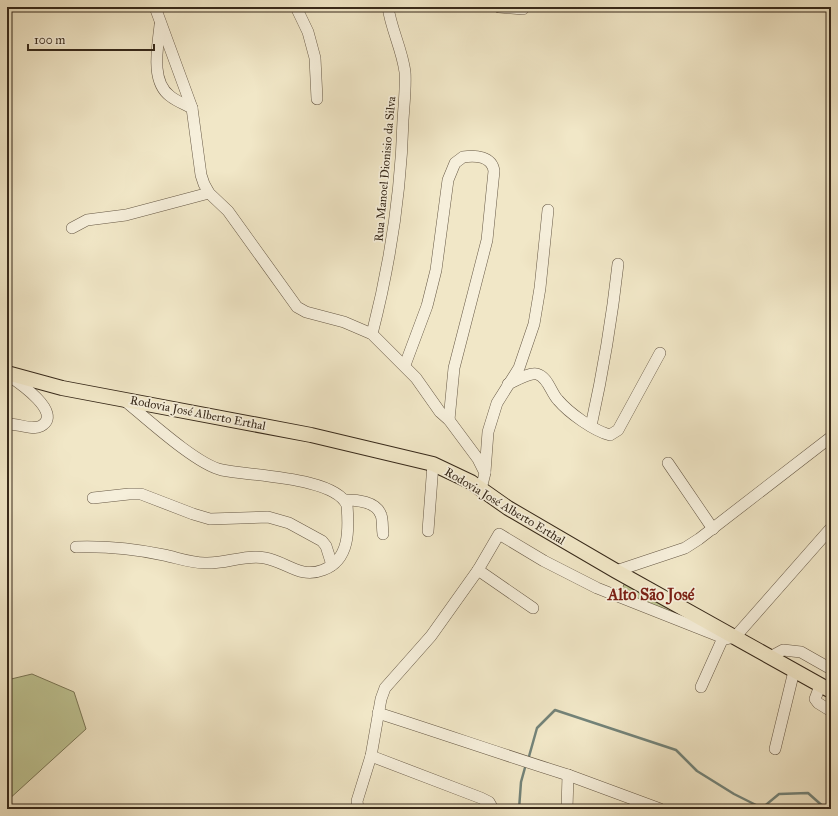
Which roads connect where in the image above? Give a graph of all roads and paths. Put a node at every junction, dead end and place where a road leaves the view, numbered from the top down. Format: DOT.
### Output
graph roads {
  1 [pos="155,7"];
  2 [pos="296,7"];
  3 [pos="388,7"];
  4 [pos="499,7"];
  5 [pos="523,9"];
  6 [pos="160,25"];
  7 [pos="317,99"];
  8 [pos="192,108"];
  9 [pos="209,193"];
  10 [pos="548,210"];
  11 [pos="72,228"];
  12 [pos="618,264"];
  13 [pos="372,334"];
  14 [pos="660,353"];
  15 [pos="405,366"];
  16 [pos="7,374"];
  17 [pos="508,384"];
  18 [pos="120,397"];
  19 [pos="449,420"];
  20 [pos="7,424"];
  21 [pos="591,426"];
  22 [pos="831,437"];
  23 [pos="668,463"];
  24 [pos="433,464"];
  25 [pos="485,473"];
  26 [pos="481,489"];
  27 [pos="93,498"];
  28 [pos="345,500"];
  29 [pos="831,528"];
  30 [pos="713,529"];
  31 [pos="428,531"];
  32 [pos="383,534"];
  33 [pos="76,547"];
  34 [pos="332,565"];
  35 [pos="478,570"];
  36 [pos="616,571"];
  37 [pos="533,608"];
  38 [pos="729,638"];
  39 [pos="770,657"];
  40 [pos="831,668"];
  41 [pos="794,672"];
  42 [pos="701,687"];
  43 [pos="826,688"];
  44 [pos="831,711"];
  45 [pos="378,713"];
  46 [pos="775,749"];
  47 [pos="370,756"];
  48 [pos="568,775"];
  49 [pos="358,809"];
  50 [pos="493,809"];
  51 [pos="566,809"];
  52 [pos="660,809"];
  1 -- 6 [label="street"];
  2 -- 7 [label="street"];
  3 -- 13 [label="street, Rua Manoel Dionisio da Silva"];
  4 -- 5 [label="street"];
  6 -- 8 [label="street"];
  6 -- 8 [label="street"];
  8 -- 9 [label="street"];
  9 -- 11 [label="street"];
  9 -- 13 [label="street"];
  10 -- 17 [label="street"];
  12 -- 21 [label="street"];
  13 -- 15 [label="street"];
  14 -- 21 [label="street"];
  15 -- 19 [label="street"];
  15 -- 19 [label="street"];
  16 -- 18 [label="main road, Rodovia José Alberto Erthal"];
  16 -- 20 [label="street"];
  17 -- 21 [label="street"];
  17 -- 25 [label="street"];
  18 -- 24 [label="main road, Rodovia José Alberto Erthal"];
  18 -- 28 [label="street"];
  19 -- 25 [label="street"];
  22 -- 30 [label="street"];
  23 -- 30 [label="street"];
  24 -- 26 [label="main road, Rodovia José Alberto Erthal"];
  24 -- 31 [label="street"];
  25 -- 26 [label="street"];
  26 -- 36 [label="main road, Rodovia José Alberto Erthal"];
  27 -- 34 [label="street"];
  28 -- 32 [label="street"];
  28 -- 34 [label="street"];
  29 -- 38 [label="street"];
  30 -- 36 [label="street"];
  33 -- 34 [label="street"];
  35 -- 37 [label="street"];
  35 -- 38 [label="street"];
  35 -- 45 [label="street"];
  36 -- 38 [label="main road, Rodovia José Alberto Erthal"];
  38 -- 39 [label="main road, Rodovia José Alberto Erthal"];
  38 -- 42 [label="street"];
  39 -- 40 [label="street"];
  39 -- 41 [label="main road, Rodovia José Alberto Erthal"];
  41 -- 43 [label="main road, Rodovia José Alberto Erthal"];
  41 -- 46 [label="street"];
  43 -- 44 [label="street"];
  45 -- 47 [label="street"];
  45 -- 48 [label="street"];
  47 -- 49 [label="street"];
  47 -- 50 [label="street"];
  48 -- 51 [label="street"];
  48 -- 52 [label="street"];
}
